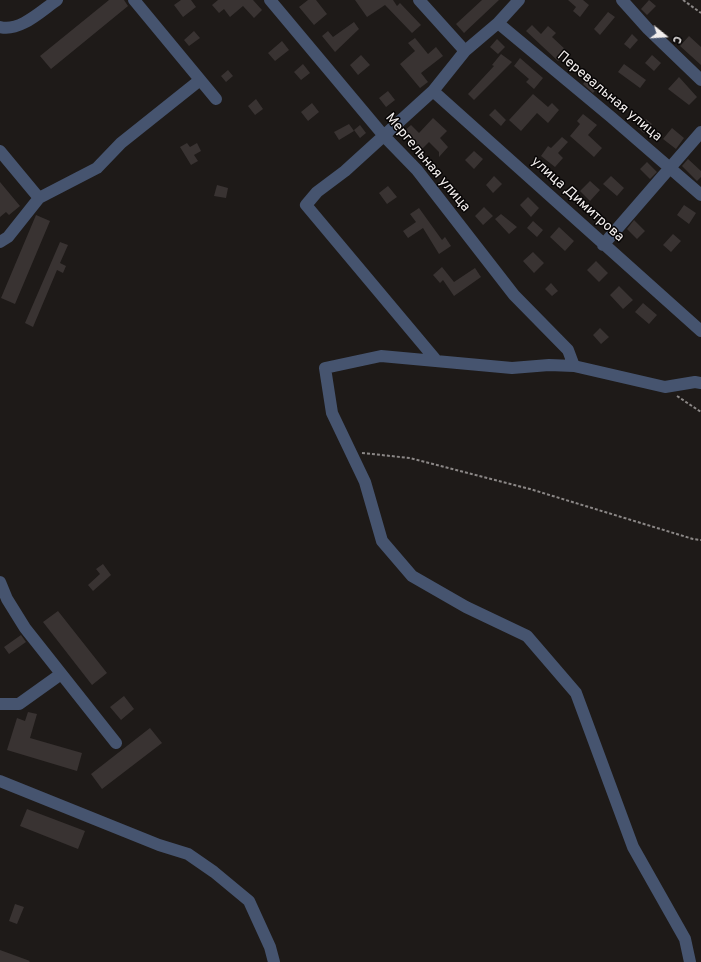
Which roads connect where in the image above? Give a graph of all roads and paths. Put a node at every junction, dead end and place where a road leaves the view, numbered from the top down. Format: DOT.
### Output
graph roads {
  1 [pos="57,0"];
  2 [pos="134,0"];
  3 [pos="270,0"];
  4 [pos="419,0"];
  5 [pos="519,0"];
  6 [pos="622,0"];
  7 [pos="683,0"];
  8 [pos="701,13"];
  9 [pos="498,23"];
  10 [pos="0,27"];
  11 [pos="465,51"];
  12 [pos="200,80"];
  13 [pos="701,80"];
  14 [pos="433,91"];
  15 [pos="216,99"];
  16 [pos="701,132"];
  17 [pos="384,136"];
  18 [pos="0,151"];
  19 [pos="670,169"];
  20 [pos="701,195"];
  21 [pos="39,198"];
  22 [pos="0,242"];
  23 [pos="604,245"];
  24 [pos="701,331"];
  25 [pos="436,360"];
  26 [pos="574,366"];
  27 [pos="701,383"];
  28 [pos="665,387"];
  29 [pos="701,412"];
  30 [pos="350,452"];
  31 [pos="701,540"];
  32 [pos="0,582"];
  33 [pos="6,607"];
  34 [pos="61,674"];
  35 [pos="0,704"];
  36 [pos="116,743"];
  37 [pos="0,781"];
  38 [pos="274,962"];
  39 [pos="690,962"];
  1 -- 10 [label="street"];
  2 -- 12 [label="street"];
  3 -- 17 [label="street, Мергельная улица"];
  4 -- 11 [label="street"];
  5 -- 9 [label="street"];
  6 -- 13 [label="street"];
  7 -- 8 [label="path"];
  9 -- 11 [label="street"];
  9 -- 19 [label="street, Перевальная улица"];
  11 -- 14 [label="street"];
  12 -- 15 [label="street"];
  12 -- 21 [label="street"];
  14 -- 17 [label="street"];
  14 -- 23 [label="street, улица Димитрова"];
  16 -- 19 [label="street"];
  17 -- 25 [label="street"];
  17 -- 26 [label="street, Мергельная улица"];
  18 -- 21 [label="street"];
  19 -- 20 [label="street, Перевальная улица"];
  19 -- 23 [label="street"];
  21 -- 22 [label="street"];
  23 -- 24 [label="street, улица Димитрова"];
  25 -- 26 [label="street"];
  25 -- 30 [label="street"];
  26 -- 28 [label="street"];
  27 -- 28 [label="street"];
  28 -- 29 [label="path"];
  30 -- 31 [label="path"];
  30 -- 39 [label="street"];
  32 -- 33 [label="street"];
  33 -- 34 [label="street"];
  34 -- 35 [label="street"];
  34 -- 36 [label="street"];
  37 -- 38 [label="street"];
}
